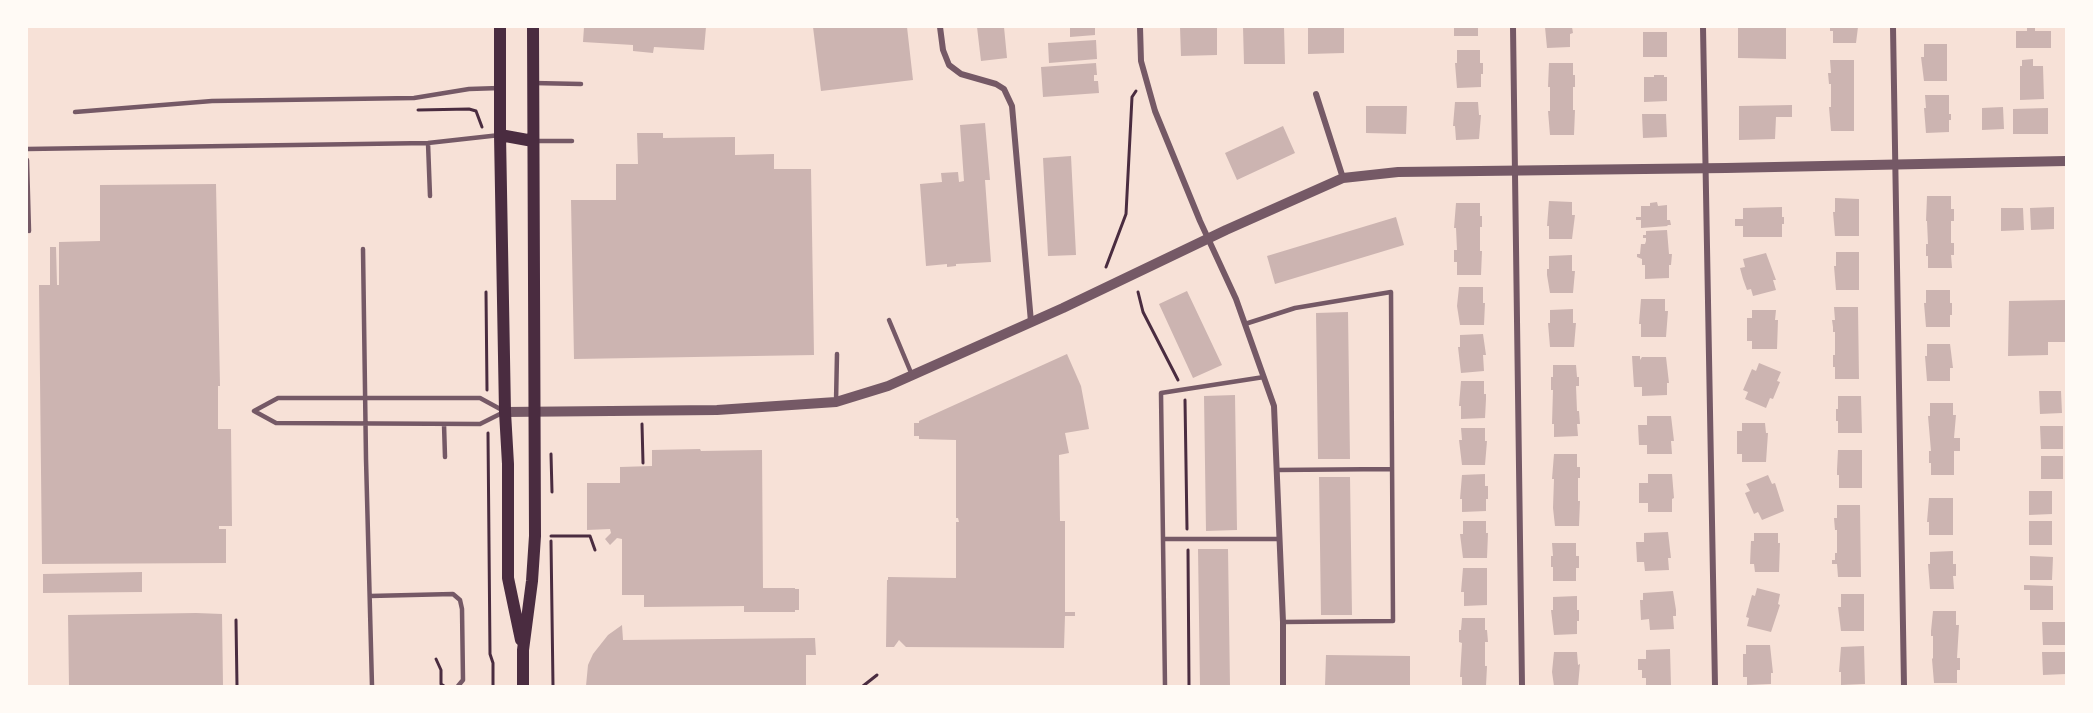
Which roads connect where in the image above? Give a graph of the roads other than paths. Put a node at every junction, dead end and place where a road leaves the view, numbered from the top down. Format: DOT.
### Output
graph roads {
  1 [pos="500,27"];
  2 [pos="532,27"];
  3 [pos="940,27"];
  4 [pos="1140,27"];
  5 [pos="1513,27"];
  6 [pos="1703,27"];
  7 [pos="1893,27"];
  8 [pos="531,83"];
  9 [pos="581,84"];
  10 [pos="500,88"];
  11 [pos="1316,94"];
  12 [pos="75,112"];
  13 [pos="500,135"];
  14 [pos="533,141"];
  15 [pos="572,141"];
  16 [pos="428,142"];
  17 [pos="27,149"];
  18 [pos="27,160"];
  19 [pos="2066,160"];
  20 [pos="1895,165"];
  21 [pos="1706,168"];
  22 [pos="1515,171"];
  23 [pos="1343,178"];
  24 [pos="430,196"];
  25 [pos="29,231"];
  26 [pos="1208,239"];
  27 [pos="363,249"];
  28 [pos="889,320"];
  29 [pos="1031,322"];
  30 [pos="1245,324"];
  31 [pos="837,354"];
  32 [pos="912,375"];
  33 [pos="1264,377"];
  34 [pos="365,398"];
  35 [pos="836,402"];
  36 [pos="533,411"];
  37 [pos="505,412"];
  38 [pos="366,423"];
  39 [pos="444,424"];
  40 [pos="445,457"];
  41 [pos="1392,469"];
  42 [pos="1277,470"];
  43 [pos="1163,539"];
  44 [pos="1279,539"];
  45 [pos="370,596"];
  46 [pos="1283,622"];
  47 [pos="523,650"];
  48 [pos="372,686"];
  49 [pos="458,686"];
  50 [pos="523,686"];
  51 [pos="1165,686"];
  52 [pos="1283,686"];
  53 [pos="1522,686"];
  54 [pos="1714,686"];
  55 [pos="1904,686"];
  1 -- 10 [label="main road"];
  2 -- 8 [label="main road"];
  3 -- 29 [label="street"];
  4 -- 26 [label="street"];
  5 -- 22 [label="street"];
  6 -- 21 [label="street"];
  7 -- 20 [label="street"];
  8 -- 9 [label="lane"];
  8 -- 14 [label="main road"];
  10 -- 12 [label="lane"];
  10 -- 13 [label="main road"];
  11 -- 23 [label="street"];
  13 -- 14 [label="main road"];
  13 -- 16 [label="lane"];
  13 -- 37 [label="main road"];
  14 -- 15 [label="lane"];
  14 -- 36 [label="main road"];
  16 -- 17 [label="lane"];
  16 -- 24 [label="lane"];
  18 -- 25 [label="lane"];
  19 -- 20 [label="street"];
  20 -- 21 [label="street"];
  20 -- 55 [label="street"];
  21 -- 22 [label="street"];
  21 -- 54 [label="street"];
  22 -- 23 [label="street"];
  22 -- 53 [label="street"];
  23 -- 26 [label="street"];
  26 -- 29 [label="street"];
  26 -- 30 [label="street"];
  27 -- 34 [label="lane"];
  28 -- 32 [label="lane"];
  29 -- 32 [label="street"];
  30 -- 33 [label="street"];
  30 -- 41 [label="lane"];
  31 -- 35 [label="lane"];
  32 -- 35 [label="street"];
  33 -- 42 [label="street"];
  33 -- 43 [label="lane"];
  34 -- 37 [label="lane"];
  34 -- 38 [label="lane"];
  34 -- 38 [label="lane"];
  35 -- 36 [label="street"];
  36 -- 37 [label="street"];
  36 -- 47 [label="main road"];
  37 -- 39 [label="lane"];
  37 -- 47 [label="main road"];
  38 -- 39 [label="lane"];
  38 -- 45 [label="lane"];
  39 -- 40 [label="lane"];
  41 -- 42 [label="lane"];
  41 -- 46 [label="lane"];
  42 -- 44 [label="street"];
  43 -- 44 [label="lane"];
  43 -- 51 [label="lane"];
  44 -- 46 [label="street"];
  45 -- 48 [label="lane"];
  45 -- 49 [label="lane"];
  46 -- 52 [label="street"];
  47 -- 50 [label="main road"];
}
